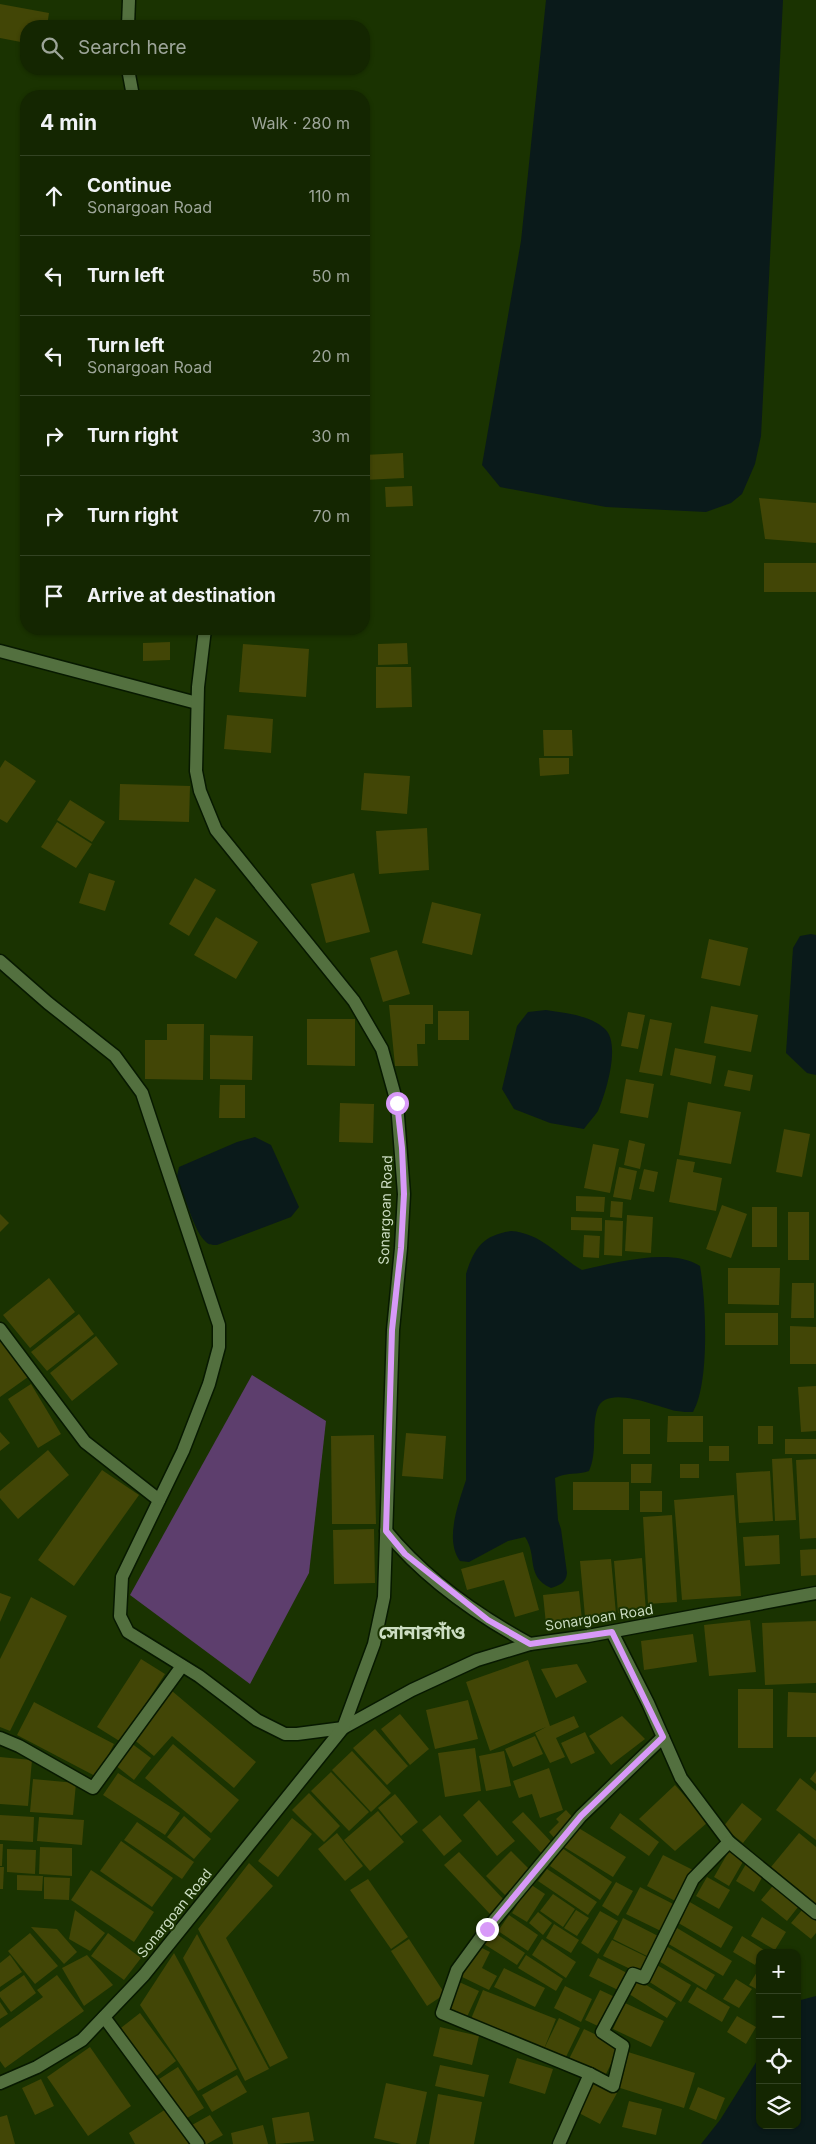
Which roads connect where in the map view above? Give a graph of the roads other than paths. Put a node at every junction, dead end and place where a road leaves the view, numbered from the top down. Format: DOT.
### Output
graph roads {
  1 [pos="129,0"];
  2 [pos="128,20"];
  3 [pos="129,75"];
  4 [pos="133,90"];
  5 [pos="204,635"];
  6 [pos="0,651"];
  7 [pos="197,703"];
  8 [pos="0,960"];
  9 [pos="0,1329"];
  10 [pos="159,1500"];
  11 [pos="386,1531"];
  12 [pos="816,1593"];
  13 [pos="612,1632"];
  14 [pos="530,1644"];
  15 [pos="182,1666"];
  16 [pos="344,1728"];
  17 [pos="663,1737"];
  18 [pos="0,1738"];
  19 [pos="730,1842"];
  20 [pos="816,1913"];
  21 [pos="104,2017"];
  22 [pos="590,2074"];
  23 [pos="0,2083"];
  24 [pos="198,2144"];
  25 [pos="560,2144"];
  1 -- 2 [label="street"];
  3 -- 4 [label="street"];
  5 -- 7 [label="street, Sonargoan Road"];
  6 -- 7 [label="street"];
  7 -- 11 [label="street, Sonargoan Road"];
  8 -- 10 [label="street"];
  9 -- 10 [label="street"];
  10 -- 15 [label="street"];
  11 -- 14 [label="street"];
  11 -- 16 [label="street, Sonargoan Road"];
  12 -- 13 [label="street, Sonargoan Road"];
  13 -- 14 [label="street, Sonargoan Road"];
  13 -- 17 [label="street"];
  14 -- 16 [label="street, Sonargoan Road"];
  15 -- 16 [label="street"];
  15 -- 18 [label="street"];
  16 -- 21 [label="street, Sonargoan Road"];
  17 -- 19 [label="street"];
  17 -- 22 [label="street"];
  19 -- 20 [label="street"];
  19 -- 22 [label="street"];
  21 -- 23 [label="street, Sonargoan Road"];
  21 -- 24 [label="street"];
  22 -- 25 [label="street"];
}
